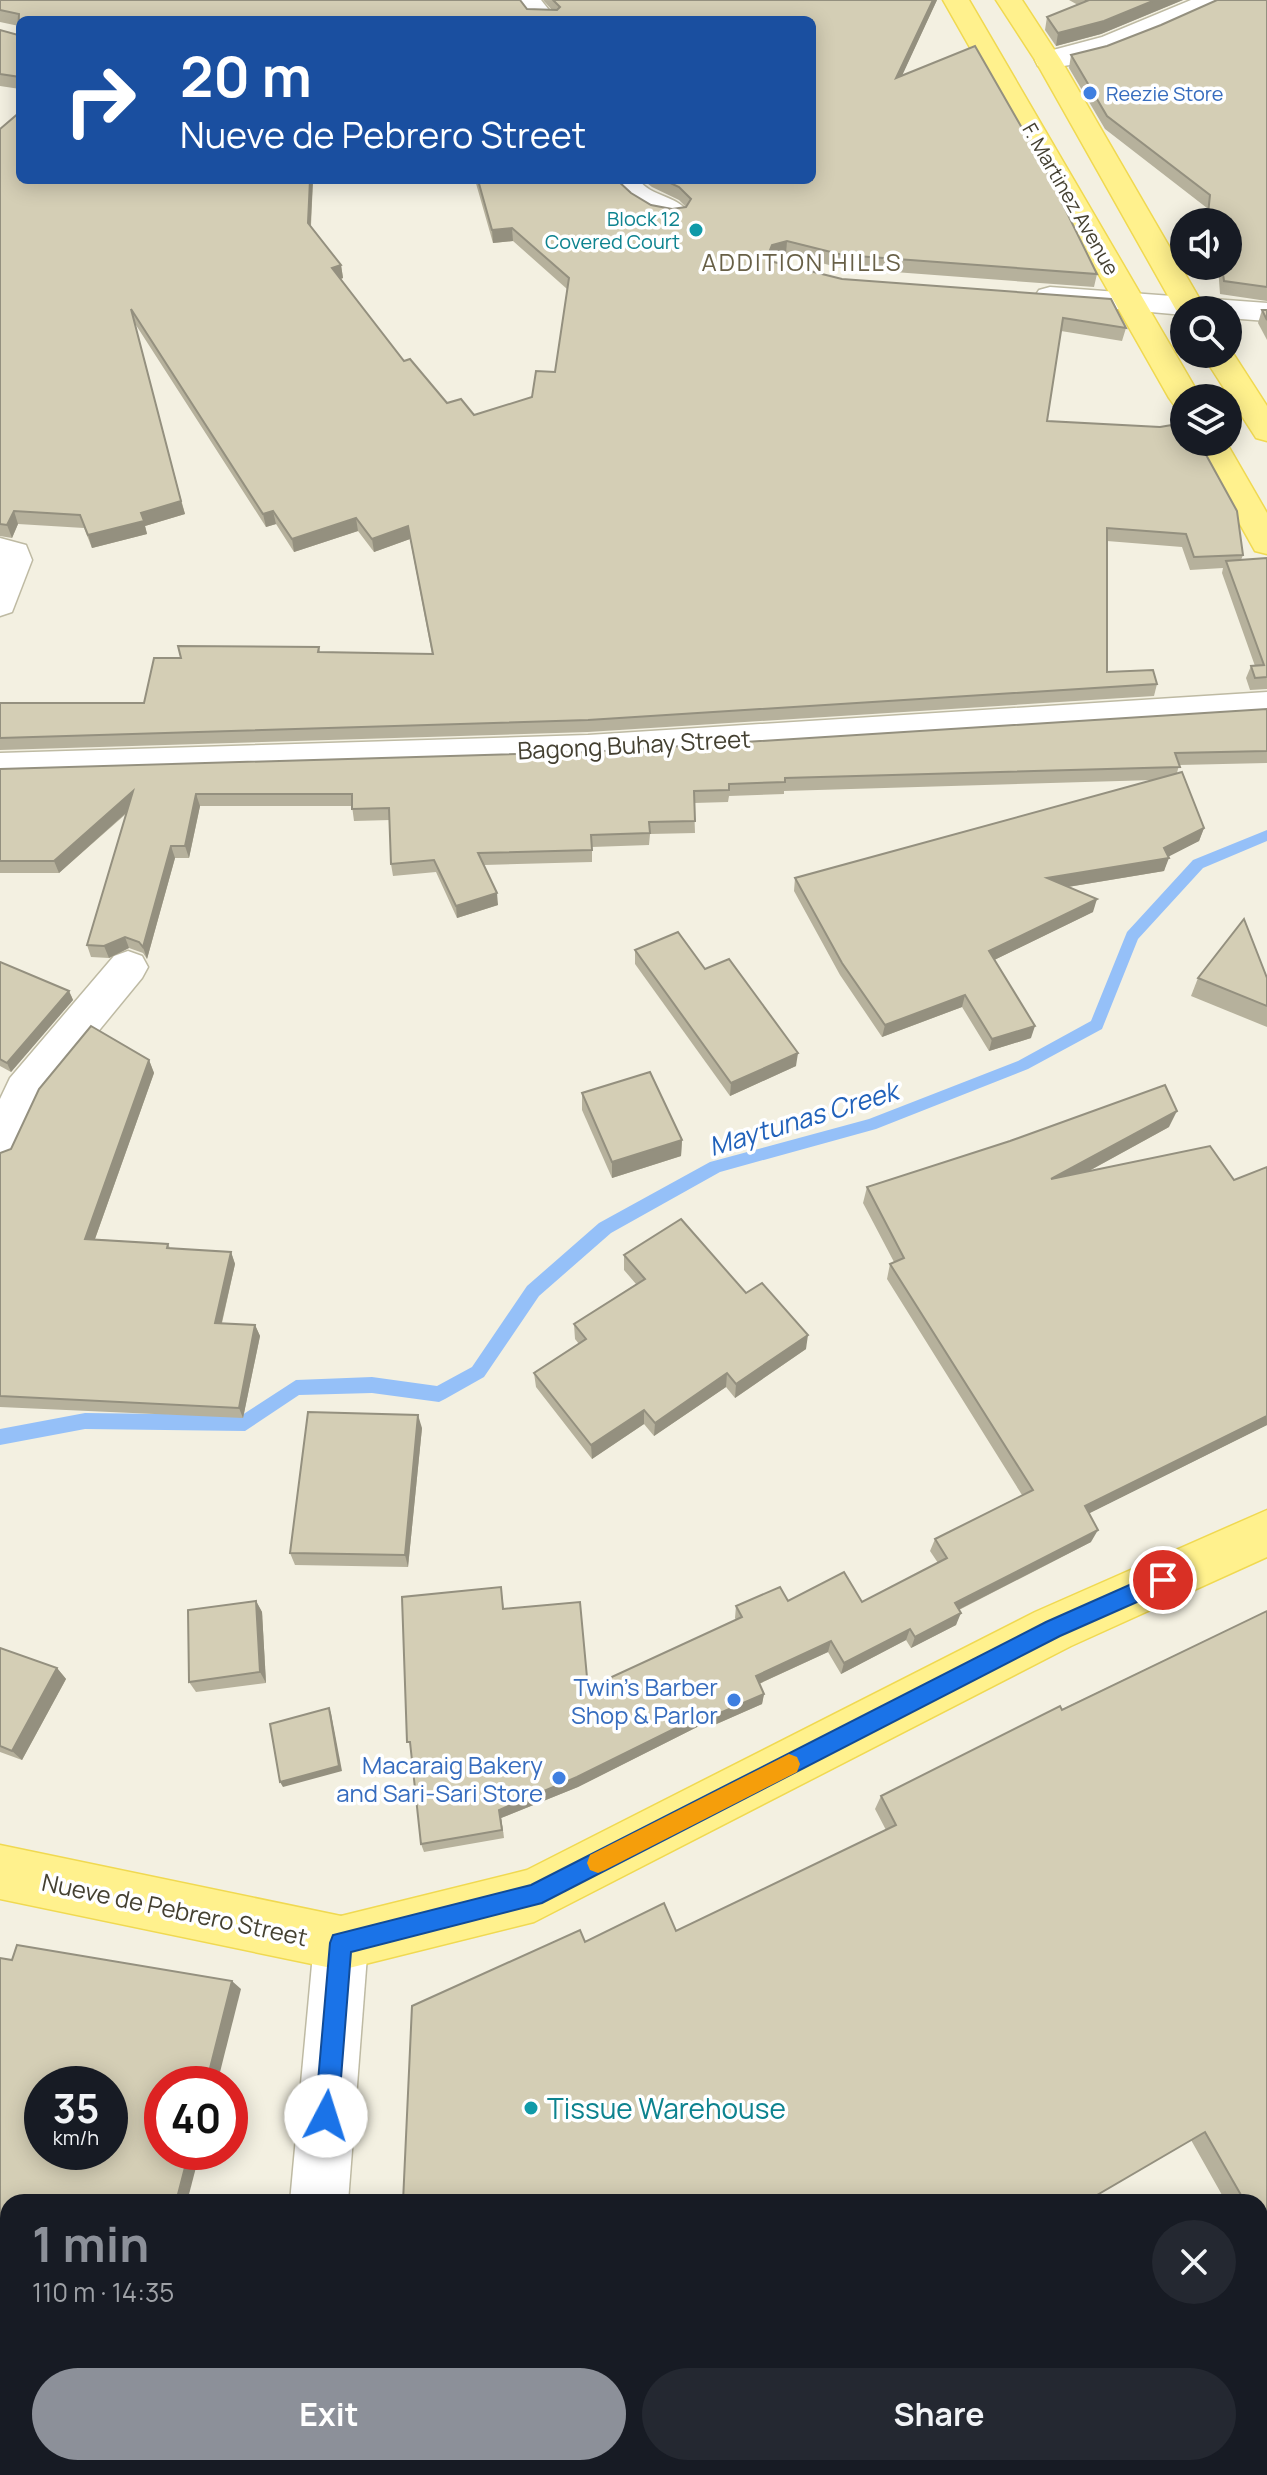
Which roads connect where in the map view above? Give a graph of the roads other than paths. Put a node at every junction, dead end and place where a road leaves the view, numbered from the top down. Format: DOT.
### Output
graph roads {
  1 [pos="527,0"];
  2 [pos="956,0"];
  3 [pos="1009,0"];
  4 [pos="1213,0"];
  5 [pos="541,16"];
  6 [pos="1048,60"];
  7 [pos="628,184"];
  8 [pos="673,212"];
  9 [pos="1024,294"];
  10 [pos="1183,296"];
  11 [pos="1131,302"];
  12 [pos="1170,306"];
  13 [pos="1242,311"];
  14 [pos="1267,312"];
  15 [pos="1227,368"];
  16 [pos="1177,384"];
  17 [pos="1267,431"];
  18 [pos="1218,456"];
  19 [pos="1267,543"];
  20 [pos="0,549"];
  21 [pos="0,604"];
  22 [pos="1267,705"];
  23 [pos="0,766"];
  24 [pos="128,967"];
  25 [pos="0,1147"];
  26 [pos="1267,1533"];
  27 [pos="0,1872"];
  28 [pos="341,1943"];
  29 [pos="320,2194"];
  1 -- 5 [label="street"];
  2 -- 11 [label="main road, F. Martinez Avenue"];
  3 -- 6 [label="main road"];
  4 -- 6 [label="street"];
  6 -- 10 [label="main road"];
  7 -- 8 [label="street"];
  9 -- 11 [label="street"];
  11 -- 12 [label="street"];
  11 -- 16 [label="main road, F. Martinez Avenue"];
  13 -- 14 [label="street"];
  15 -- 17 [label="main road"];
  18 -- 19 [label="main road"];
  20 -- 21 [label="street"];
  22 -- 23 [label="street, Bagong Buhay Street"];
  24 -- 25 [label="street"];
  26 -- 28 [label="main road, Nueve de Pebrero Street"];
  27 -- 28 [label="main road, Nueve de Pebrero Street"];
  28 -- 29 [label="street"];
}
